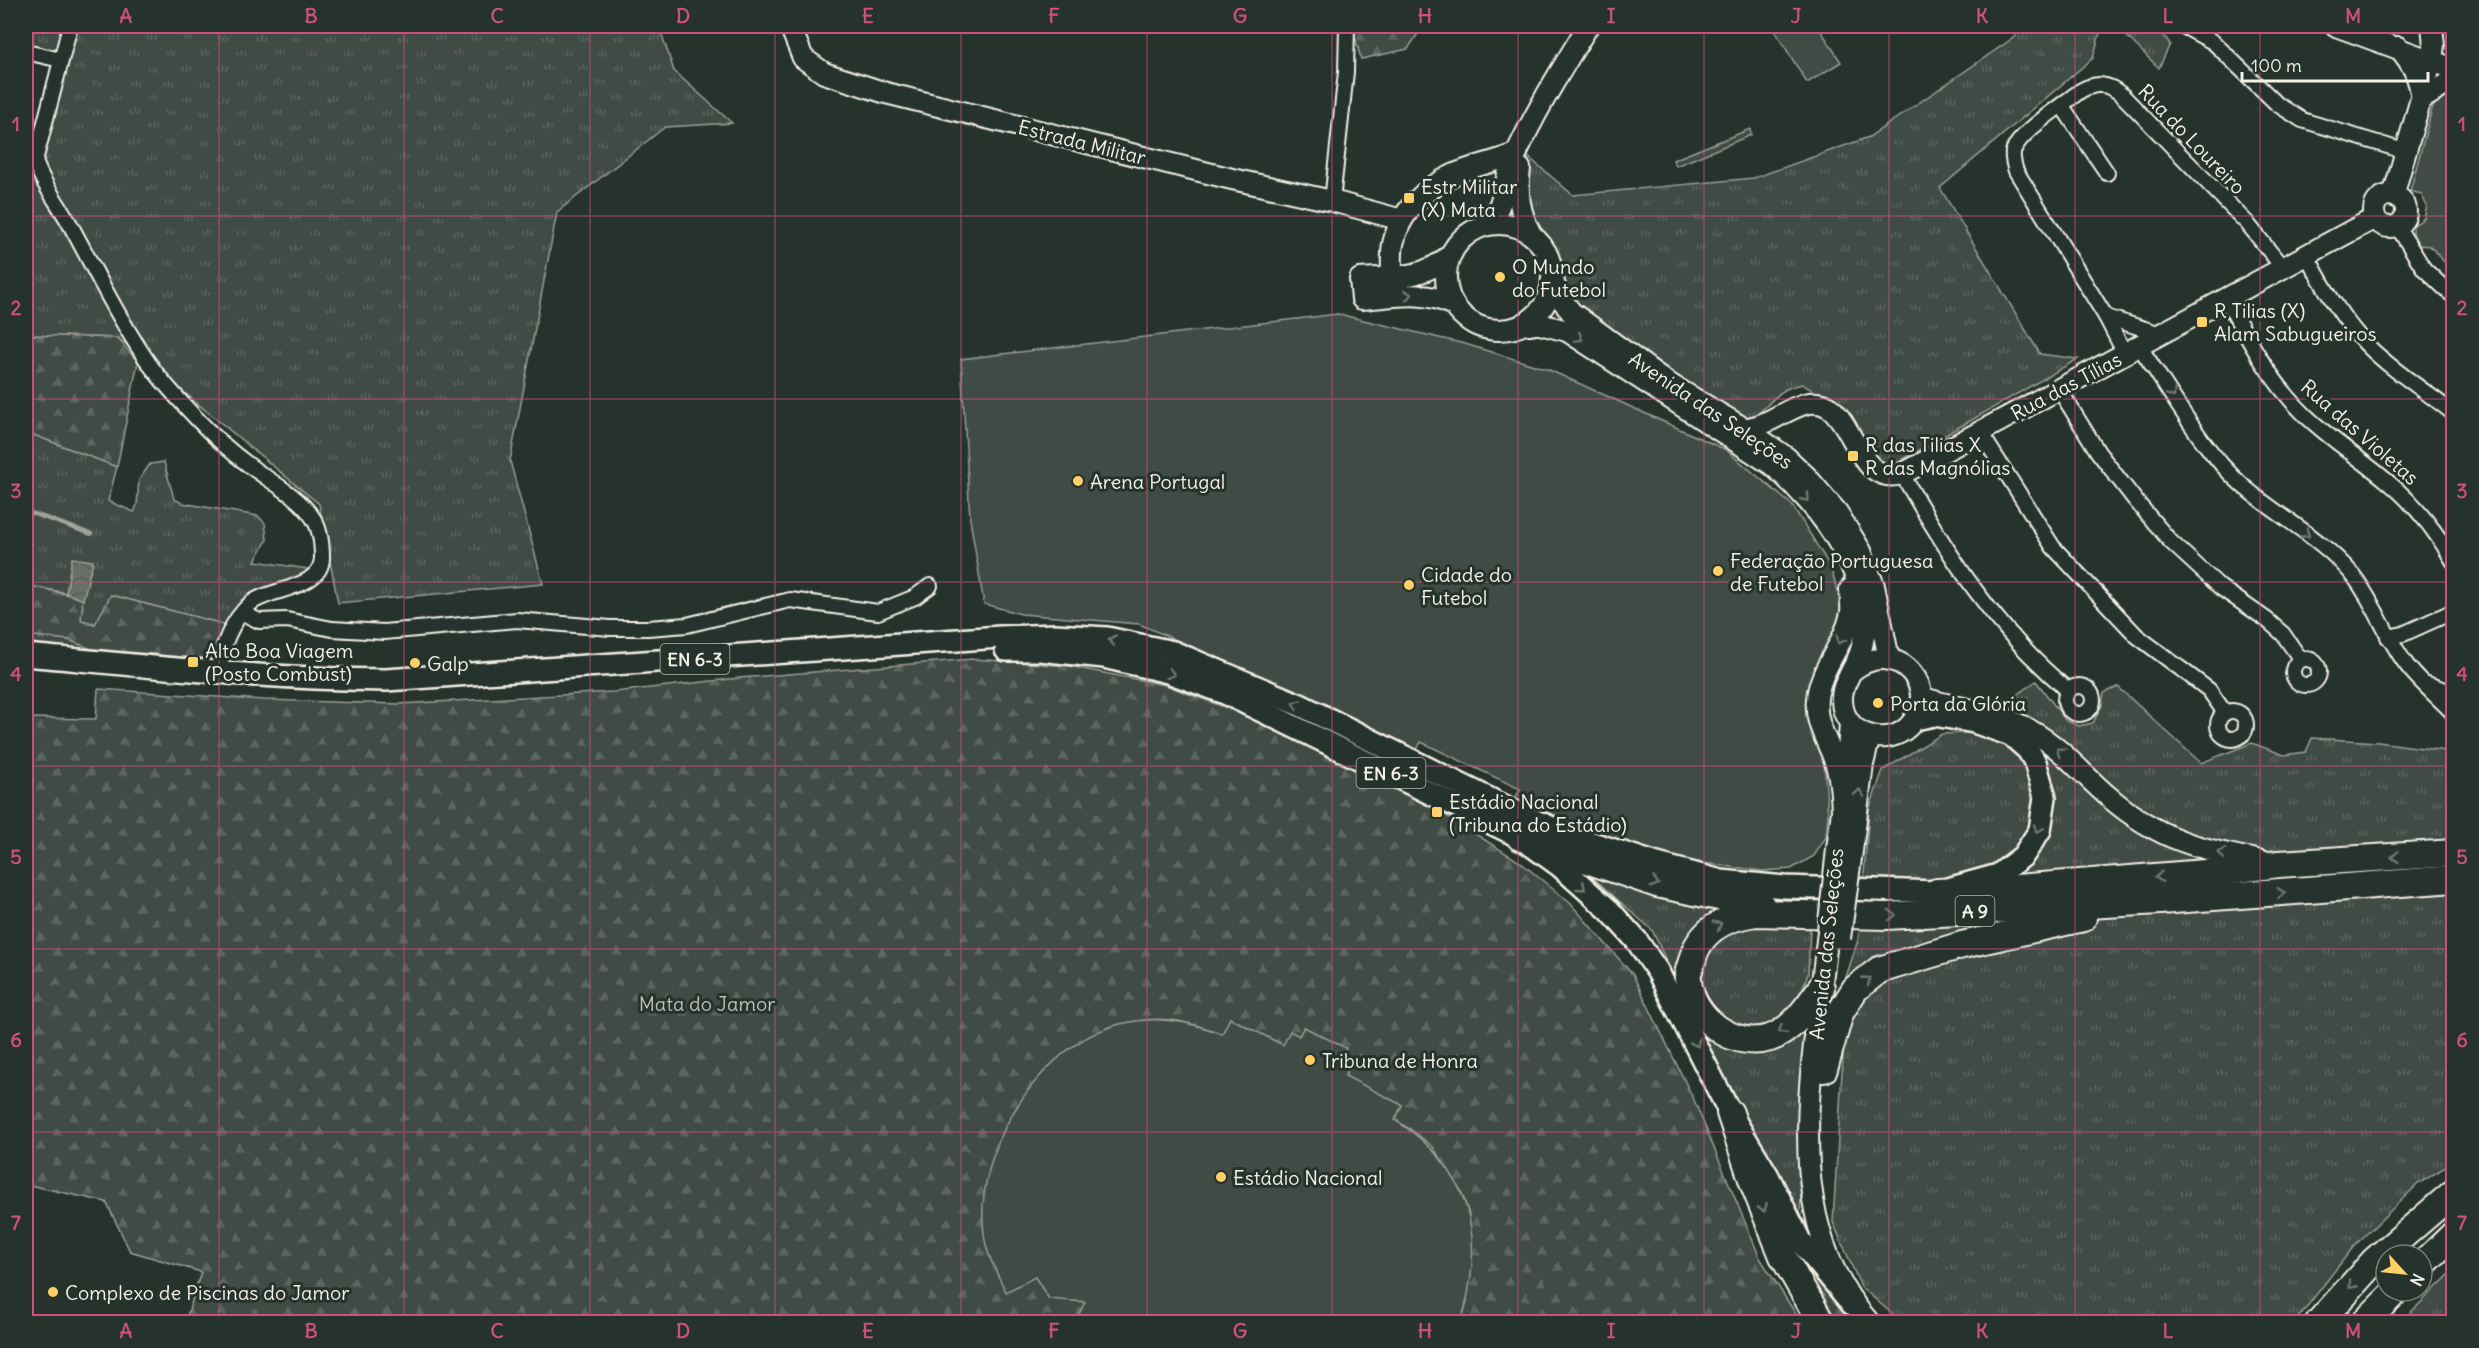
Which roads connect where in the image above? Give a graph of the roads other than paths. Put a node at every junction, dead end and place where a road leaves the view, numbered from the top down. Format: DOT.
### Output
graph roads {
  1 [pos="69,26"];
  2 [pos="790,26"];
  3 [pos="1347,26"];
  4 [pos="1588,26"];
  5 [pos="2183,26"];
  6 [pos="2336,26"];
  7 [pos="2426,26"];
  8 [pos="2432,26"];
  9 [pos="2398,47"];
  10 [pos="26,52"];
  11 [pos="61,60"];
  12 [pos="2432,60"];
  13 [pos="2454,69"];
  14 [pos="2454,80"];
  15 [pos="2422,99"];
  16 [pos="2062,106"];
  17 [pos="1520,146"];
  18 [pos="2406,152"];
  19 [pos="1477,166"];
  20 [pos="2107,173"];
  21 [pos="1505,188"];
  22 [pos="2393,196"];
  23 [pos="1332,201"];
  24 [pos="2375,218"];
  25 [pos="1402,220"];
  26 [pos="1486,225"];
  27 [pos="2397,226"];
  28 [pos="1531,234"];
  29 [pos="1450,255"];
  30 [pos="2307,256"];
  31 [pos="2283,268"];
  32 [pos="1392,276"];
  33 [pos="1552,276"];
  34 [pos="2454,297"];
  35 [pos="2226,299"];
  36 [pos="1453,305"];
  37 [pos="2106,317"];
  38 [pos="1523,324"];
  39 [pos="2160,334"];
  40 [pos="2132,350"];
  41 [pos="2059,389"];
  42 [pos="1788,411"];
  43 [pos="2454,414"];
  44 [pos="1744,428"];
  45 [pos="1980,432"];
  46 [pos="1786,458"];
  47 [pos="1902,474"];
  48 [pos="2454,561"];
  49 [pos="1849,562"];
  50 [pos="930,586"];
  51 [pos="2454,611"];
  52 [pos="243,613"];
  53 [pos="2388,637"];
  54 [pos="26,656"];
  55 [pos="1889,658"];
  56 [pos="2301,660"];
  57 [pos="26,668"];
  58 [pos="1852,670"];
  59 [pos="218,673"];
  60 [pos="2425,683"];
  61 [pos="2069,691"];
  62 [pos="2454,693"];
  63 [pos="1921,697"];
  64 [pos="2225,713"];
  65 [pos="2454,714"];
  66 [pos="1915,719"];
  67 [pos="1850,723"];
  68 [pos="1870,736"];
  69 [pos="1842,811"];
  70 [pos="1520,837"];
  71 [pos="1577,838"];
  72 [pos="1844,850"];
  73 [pos="2454,853"];
  74 [pos="2279,864"];
  75 [pos="2454,879"];
  76 [pos="2384,885"];
  77 [pos="1937,892"];
  78 [pos="2454,896"];
  79 [pos="2160,902"];
  80 [pos="1791,912"];
  81 [pos="1832,950"];
  82 [pos="1821,988"];
  83 [pos="1824,1069"];
  84 [pos="1730,1113"];
  85 [pos="1810,1166"];
  86 [pos="2449,1194"];
  87 [pos="2454,1234"];
  88 [pos="2434,1253"];
  89 [pos="2384,1303"];
  90 [pos="1852,1304"];
  91 [pos="1821,1323"];
  92 [pos="1869,1323"];
  93 [pos="2319,1323"];
  94 [pos="2365,1323"];
  1 -- 11 [label="street"];
  2 -- 23 [label="street, Estrada Militar"];
  3 -- 23 [label="street"];
  4 -- 17 [label="street"];
  5 -- 18 [label="street"];
  6 -- 9 [label="street"];
  7 -- 9 [label="street"];
  8 -- 12 [label="street"];
  9 -- 12 [label="street"];
  9 -- 15 [label="street"];
  10 -- 11 [label="street"];
  11 -- 52 [label="street"];
  12 -- 13 [label="street"];
  12 -- 15 [label="street"];
  14 -- 15 [label="street"];
  15 -- 18 [label="street"];
  16 -- 20 [label="street"];
  16 -- 31 [label="street, Rua do Loureiro"];
  16 -- 37 [label="street, Rua do Loureiro"];
  17 -- 19 [label="street"];
  17 -- 21 [label="street"];
  17 -- 28 [label="street"];
  18 -- 22 [label="street"];
  19 -- 21 [label="street"];
  19 -- 25 [label="street"];
  21 -- 26 [label="street"];
  22 -- 24 [label="street"];
  22 -- 27 [label="street"];
  23 -- 25 [label="street, Estrada Militar"];
  24 -- 27 [label="street"];
  24 -- 30 [label="street, Rua das Tílias"];
  25 -- 32 [label="street"];
  26 -- 28 [label="street"];
  26 -- 29 [label="street"];
  27 -- 34 [label="street"];
  28 -- 33 [label="street"];
  29 -- 32 [label="street"];
  29 -- 36 [label="street"];
  30 -- 31 [label="street, Rua das Tílias"];
  30 -- 43 [label="street"];
  31 -- 35 [label="street, Rua das Tílias"];
  32 -- 36 [label="street, one-way"];
  33 -- 38 [label="street"];
  33 -- 44 [label="street, Avenida das Seleções"];
  35 -- 39 [label="street, Rua das Tílias"];
  35 -- 48 [label="street, Rua das Violetas"];
  36 -- 38 [label="street"];
  37 -- 39 [label="street"];
  37 -- 40 [label="street, Rua do Loureiro"];
  38 -- 49 [label="street, Avenida das Seleções, one-way"];
  39 -- 40 [label="street, Rua das Tílias"];
  40 -- 41 [label="street, Rua das Tílias"];
  40 -- 53 [label="street, Rua do Loureiro, one-way"];
  41 -- 45 [label="street, Rua das Tílias"];
  41 -- 56 [label="street"];
  42 -- 44 [label="street"];
  42 -- 46 [label="street"];
  42 -- 47 [label="street"];
  44 -- 46 [label="street, Avenida das Seleções"];
  45 -- 47 [label="street, Rua das Tílias"];
  45 -- 64 [label="street"];
  46 -- 55 [label="street, Avenida das Seleções"];
  47 -- 61 [label="street"];
  49 -- 58 [label="street, Avenida das Seleções"];
  49 -- 69 [label="street, one-way"];
  50 -- 52 [label="street"];
  51 -- 53 [label="street"];
  52 -- 59 [label="street"];
  53 -- 60 [label="street, Rua do Loureiro"];
  54 -- 59 [label="main road, EN 6-3"];
  55 -- 58 [label="street"];
  55 -- 63 [label="street"];
  57 -- 70 [label="main road, EN 6-3, one-way"];
  58 -- 67 [label="street, Avenida das Seleções"];
  71 -- 59 [label="main road, EN 6-3, one-way"];
  60 -- 62 [label="street"];
  60 -- 65 [label="street, Rua do Loureiro"];
  63 -- 66 [label="street"];
  74 -- 63 [label="street, one-way"];
  66 -- 68 [label="street"];
  66 -- 77 [label="main road, one-way"];
  67 -- 68 [label="street"];
  67 -- 69 [label="street, Avenida das Seleções"];
  72 -- 68 [label="street, Avenida das Seleções, one-way"];
  69 -- 72 [label="street, Avenida das Seleções"];
  70 -- 80 [label="highway, A 9, one-way"];
  70 -- 84 [label="main road, one-way"];
  71 -- 77 [label="main road, A 9"];
  72 -- 81 [label="street, Avenida das Seleções, bridge"];
  73 -- 74 [label="highway, A 9, one-way"];
  74 -- 77 [label="highway, A 9, one-way"];
  75 -- 76 [label="highway, A 9"];
  76 -- 78 [label="highway"];
  79 -- 76 [label="highway, A 9, one-way"];
  80 -- 79 [label="highway, A 9, one-way"];
  83 -- 79 [label="highway, one-way"];
  82 -- 80 [label="highway, one-way"];
  81 -- 82 [label="street, Avenida das Seleções"];
  81 -- 83 [label="street, Avenida das Seleções"];
  82 -- 85 [label="street, Avenida das Seleções"];
  83 -- 85 [label="street, Avenida das Seleções"];
  84 -- 90 [label="main road"];
  84 -- 91 [label="highway, one-way"];
  85 -- 90 [label="street, Avenida das Seleções"];
  86 -- 93 [label="highway, one-way"];
  87 -- 88 [label="highway"];
  89 -- 94 [label="highway"];
  90 -- 92 [label="street, Avenida das Seleções"];
}
